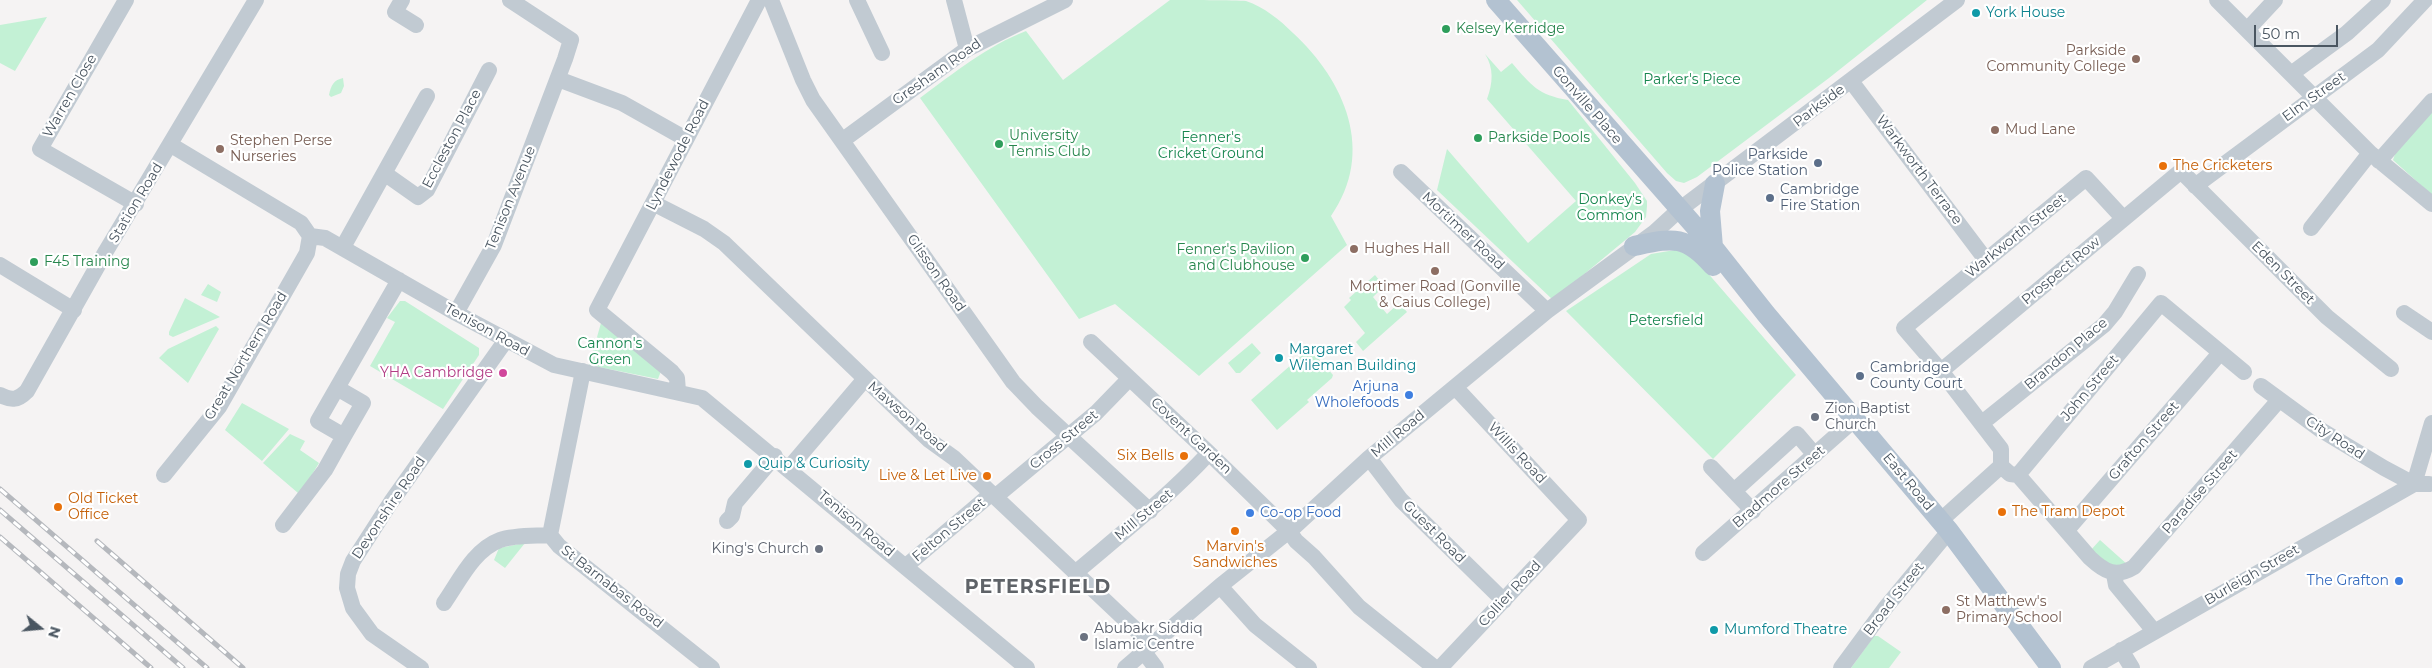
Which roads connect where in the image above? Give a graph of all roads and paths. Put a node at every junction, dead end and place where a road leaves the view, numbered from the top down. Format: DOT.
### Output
graph roads {
  1 [pos="126,0"];
  2 [pos="256,0"];
  3 [pos="402,0"];
  4 [pos="510,0"];
  5 [pos="760,0"];
  6 [pos="771,0"];
  7 [pos="857,0"];
  8 [pos="954,0"];
  9 [pos="1064,0"];
  10 [pos="1496,0"];
  11 [pos="1957,0"];
  12 [pos="2216,0"];
  13 [pos="2275,0"];
  14 [pos="2382,0"];
  15 [pos="2425,0"];
  16 [pos="416,25"];
  17 [pos="2247,30"];
  18 [pos="967,49"];
  19 [pos="882,52"];
  20 [pos="488,70"];
  21 [pos="2291,74"];
  22 [pos="558,79"];
  23 [pos="1851,81"];
  24 [pos="427,96"];
  25 [pos="2313,98"];
  26 [pos="2432,101"];
  27 [pos="686,139"];
  28 [pos="843,140"];
  29 [pos="171,145"];
  30 [pos="2375,157"];
  31 [pos="2181,171"];
  32 [pos="1401,172"];
  33 [pos="384,173"];
  34 [pos="1715,184"];
  35 [pos="2195,186"];
  36 [pos="653,203"];
  37 [pos="136,204"];
  38 [pos="2432,204"];
  39 [pos="1680,210"];
  40 [pos="2123,218"];
  41 [pos="2311,228"];
  42 [pos="308,232"];
  43 [pos="1634,246"];
  44 [pos="343,247"];
  45 [pos="1713,247"];
  46 [pos="1986,260"];
  47 [pos="0,265"];
  48 [pos="2138,274"];
  49 [pos="399,280"];
  50 [pos="74,310"];
  51 [pos="1547,311"];
  52 [pos="2404,312"];
  53 [pos="456,313"];
  54 [pos="1766,314"];
  55 [pos="2432,332"];
  56 [pos="506,340"];
  57 [pos="1091,342"];
  58 [pos="2220,353"];
  59 [pos="2391,369"];
  60 [pos="583,371"];
  61 [pos="1941,372"];
  62 [pos="2244,372"];
  63 [pos="1129,379"];
  64 [pos="864,380"];
  65 [pos="2261,386"];
  66 [pos="1455,387"];
  67 [pos="337,388"];
  68 [pos="678,391"];
  69 [pos="6,397"];
  70 [pos="2279,400"];
  71 [pos="1855,419"];
  72 [pos="1982,423"];
  73 [pos="2432,423"];
  74 [pos="1070,435"];
  75 [pos="344,436"];
  76 [pos="1209,453"];
  77 [pos="1815,455"];
  78 [pos="775,456"];
  79 [pos="1369,458"];
  80 [pos="2001,466"];
  81 [pos="1711,467"];
  82 [pos="789,468"];
  83 [pos="2022,469"];
  84 [pos="164,475"];
  85 [pos="2422,484"];
  86 [pos="1734,491"];
  87 [pos="993,496"];
  88 [pos="1150,511"];
  89 [pos="1753,511"];
  90 [pos="727,520"];
  91 [pos="1579,520"];
  92 [pos="283,525"];
  93 [pos="1945,526"];
  94 [pos="2067,530"];
  95 [pos="1289,531"];
  96 [pos="550,535"];
  97 [pos="1703,553"];
  98 [pos="906,566"];
  99 [pos="1075,573"];
  100 [pos="2114,574"];
  101 [pos="1220,586"];
  102 [pos="1504,601"];
  103 [pos="444,604"];
  104 [pos="2154,631"];
  105 [pos="1148,648"];
  106 [pos="2121,650"];
  107 [pos="421,668"];
  108 [pos="712,668"];
  109 [pos="1027,668"];
  110 [pos="1125,668"];
  111 [pos="1156,668"];
  112 [pos="1309,668"];
  113 [pos="1435,668"];
  114 [pos="1440,668"];
  115 [pos="1841,668"];
  116 [pos="2051,668"];
  117 [pos="2091,668"];
  118 [pos="2132,668"];
  1 -- 37 [label="street, Warren Close"];
  2 -- 29 [label="street, Station Road"];
  3 -- 16 [label="street"];
  4 -- 22 [label="street, Tenison Avenue"];
  5 -- 27 [label="street, Lyndewode Road"];
  6 -- 28 [label="street, Glisson Road"];
  7 -- 19 [label="street"];
  8 -- 18 [label="street"];
  9 -- 18 [label="street, Gresham Road"];
  10 -- 39 [label="main road, Gonville Place"];
  11 -- 23 [label="street, Parkside"];
  12 -- 17 [label="street"];
  13 -- 17 [label="street"];
  14 -- 21 [label="street"];
  15 -- 25 [label="street, Elm Street"];
  17 -- 21 [label="street"];
  18 -- 28 [label="street, Gresham Road"];
  20 -- 33 [label="street, Eccleston Place"];
  21 -- 25 [label="street"];
  22 -- 27 [label="street"];
  22 -- 53 [label="street, Tenison Avenue"];
  23 -- 34 [label="street, Parkside"];
  23 -- 46 [label="street, Warkworth Terrace"];
  24 -- 33 [label="street"];
  25 -- 30 [label="street"];
  25 -- 35 [label="street, Elm Street"];
  26 -- 30 [label="street"];
  27 -- 36 [label="street, Lyndewode Road"];
  28 -- 74 [label="street, Glisson Road"];
  29 -- 37 [label="street, Station Road"];
  29 -- 42 [label="street, Tenison Road"];
  30 -- 38 [label="street"];
  30 -- 41 [label="street"];
  31 -- 35 [label="street, Eden Street"];
  31 -- 40 [label="street, Prospect Row"];
  32 -- 51 [label="street, Mortimer Road"];
  33 -- 44 [label="street"];
  34 -- 39 [label="street, Parkside"];
  34 -- 45 [label="main road"];
  35 -- 59 [label="street, Eden Street"];
  36 -- 64 [label="street, Mawson Road"];
  36 -- 68 [label="street, Lyndewode Road"];
  37 -- 50 [label="street, Station Road"];
  39 -- 43 [label="street, Mill Road"];
  39 -- 45 [label="main road, East Road"];
  40 -- 46 [label="street, Warkworth Street"];
  40 -- 61 [label="street, Prospect Row"];
  42 -- 44 [label="street, Tenison Road"];
  42 -- 84 [label="street, Great Northern Road"];
  43 -- 51 [label="street, Mill Road"];
  43 -- 54 [label="main road"];
  44 -- 49 [label="street, Tenison Road"];
  45 -- 54 [label="main road, East Road"];
  46 -- 61 [label="street, Warkworth Street"];
  47 -- 50 [label="street"];
  48 -- 72 [label="street, Brandon Place"];
  49 -- 53 [label="street, Tenison Road"];
  49 -- 67 [label="street"];
  50 -- 69 [label="street, Station Road"];
  51 -- 66 [label="street, Mill Road"];
  52 -- 55 [label="street"];
  53 -- 56 [label="street, Tenison Road"];
  54 -- 71 [label="main road, East Road"];
  56 -- 60 [label="street, Tenison Road"];
  56 -- 107 [label="street, Devonshire Road"];
  57 -- 63 [label="street, Covent Garden"];
  58 -- 62 [label="street"];
  58 -- 83 [label="street, John Street"];
  58 -- 94 [label="street, Grafton Street"];
  60 -- 68 [label="street, Tenison Road"];
  60 -- 96 [label="street, St Barnabas Road"];
  61 -- 72 [label="street"];
  63 -- 74 [label="street, Cross Street"];
  63 -- 76 [label="street, Covent Garden"];
  64 -- 82 [label="street"];
  64 -- 87 [label="street, Mawson Road"];
  65 -- 70 [label="street, City Road"];
  66 -- 79 [label="street, Mill Road"];
  66 -- 91 [label="street, Willis Road"];
  67 -- 75 [label="street"];
  67 -- 75 [label="street"];
  68 -- 78 [label="street, Tenison Road"];
  70 -- 85 [label="street, City Road"];
  70 -- 100 [label="street, Paradise Street"];
  71 -- 77 [label="street, Bradmore Street"];
  71 -- 93 [label="main road, East Road"];
  72 -- 80 [label="street"];
  73 -- 85 [label="street"];
  74 -- 87 [label="street, Cross Street"];
  74 -- 88 [label="street, Glisson Road"];
  75 -- 92 [label="street"];
  76 -- 88 [label="street, Mill Street"];
  76 -- 95 [label="street, Covent Garden"];
  77 -- 86 [label="street"];
  77 -- 89 [label="street, Bradmore Street"];
  78 -- 82 [label="street, Tenison Road"];
  78 -- 90 [label="street"];
  79 -- 95 [label="street, Mill Road"];
  79 -- 102 [label="street, Guest Road"];
  80 -- 83 [label="street"];
  80 -- 93 [label="street, Broad Street"];
  81 -- 86 [label="street"];
  82 -- 98 [label="street, Tenison Road"];
  83 -- 94 [label="street"];
  85 -- 104 [label="street, Burleigh Street"];
  86 -- 89 [label="street"];
  87 -- 98 [label="street, Felton Street"];
  87 -- 99 [label="street, Mawson Road"];
  88 -- 99 [label="street, Mill Street"];
  89 -- 97 [label="street, Bradmore Street"];
  91 -- 102 [label="street, Collier Road"];
  93 -- 115 [label="street, Broad Street"];
  93 -- 116 [label="main road, East Road"];
  94 -- 100 [label="street"];
  95 -- 101 [label="street, Mill Road"];
  95 -- 113 [label="street, Covent Garden"];
  96 -- 103 [label="street"];
  96 -- 108 [label="street, St Barnabas Road"];
  98 -- 109 [label="street, Tenison Road"];
  99 -- 105 [label="street, Mawson Road"];
  100 -- 104 [label="street"];
  101 -- 105 [label="street, Mill Road"];
  101 -- 112 [label="street"];
  102 -- 114 [label="street, Collier Road"];
  104 -- 106 [label="street, Burleigh Street"];
  105 -- 110 [label="street, Mill Road"];
  105 -- 111 [label="street, Mawson Road"];
  106 -- 117 [label="street, Burleigh Street"];
  106 -- 118 [label="street"];
}
